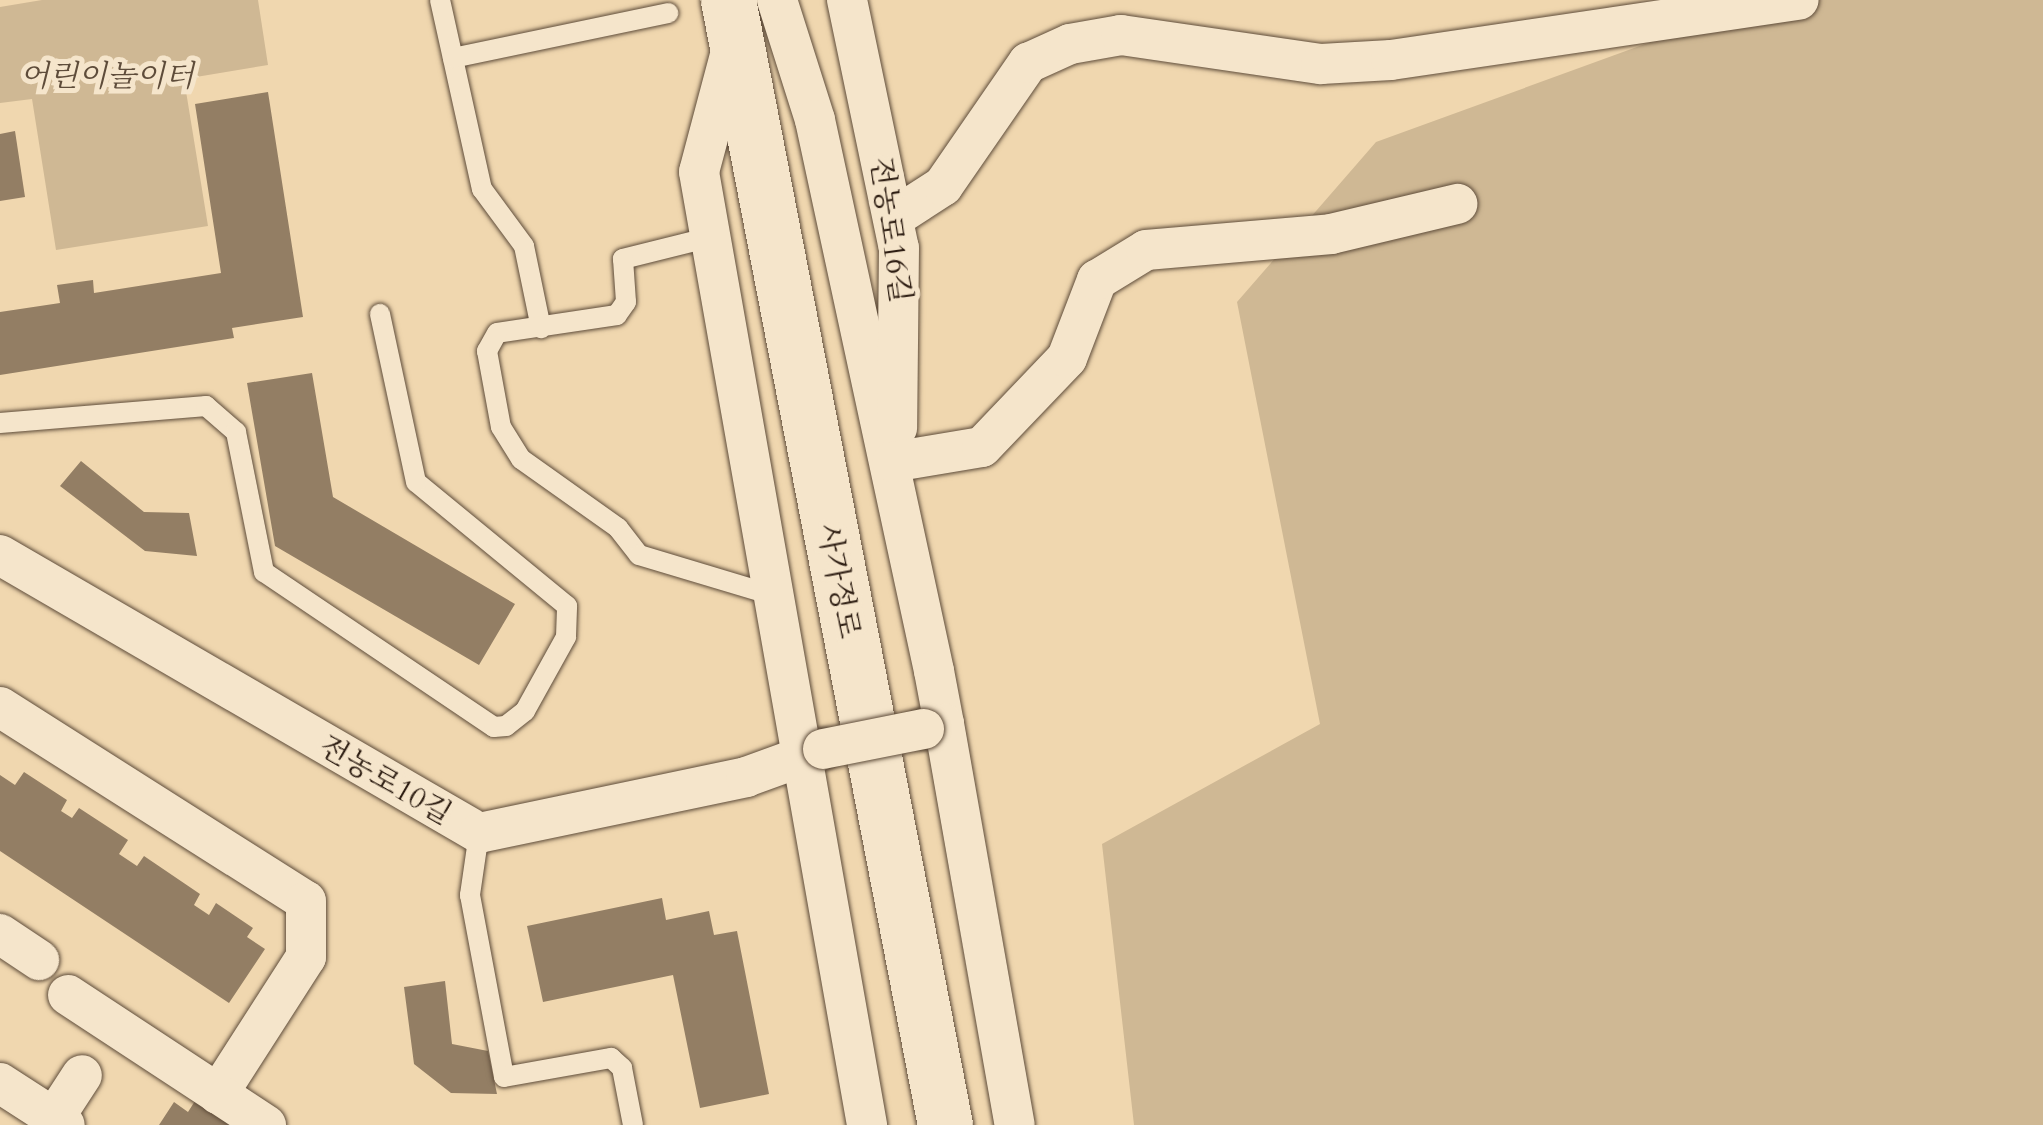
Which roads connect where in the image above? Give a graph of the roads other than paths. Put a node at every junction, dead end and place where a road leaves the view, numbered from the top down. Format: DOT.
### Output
graph roads {
  1 [pos="440,0"];
  2 [pos="777,0"];
  3 [pos="847,0"];
  4 [pos="1800,0"];
  5 [pos="668,13"];
  6 [pos="731,18"];
  7 [pos="453,58"];
  8 [pos="1457,204"];
  9 [pos="895,217"];
  10 [pos="711,237"];
  11 [pos="380,314"];
  12 [pos="541,328"];
  13 [pos="0,423"];
  14 [pos="892,462"];
  15 [pos="0,555"];
  16 [pos="778,597"];
  17 [pos="0,707"];
  18 [pos="934,727"];
  19 [pos="812,751"];
  20 [pos="479,833"];
  21 [pos="0,934"];
  22 [pos="39,960"];
  23 [pos="68,994"];
  24 [pos="82,1075"];
  25 [pos="0,1082"];
  26 [pos="218,1094"];
  27 [pos="59,1121"];
  28 [pos="266,1125"];
  29 [pos="633,1125"];
  30 [pos="867,1125"];
  31 [pos="945,1125"];
  32 [pos="1015,1125"];
  1 -- 7 [label="lane"];
  2 -- 14 [label="street"];
  3 -- 9 [label="street, 전농로16길"];
  4 -- 9 [label="street"];
  5 -- 7 [label="lane"];
  6 -- 10 [label="street, 사가정로"];
  6 -- 31 [label="main road, 사가정로"];
  7 -- 12 [label="lane"];
  8 -- 14 [label="street"];
  9 -- 14 [label="street, 전농로16길"];
  10 -- 12 [label="lane, 사가정로"];
  10 -- 16 [label="street, 사가정로"];
  11 -- 13 [label="lane"];
  12 -- 16 [label="lane, 사가정로"];
  14 -- 18 [label="street"];
  15 -- 20 [label="street, 전농로10길"];
  16 -- 19 [label="street, 사가정로"];
  17 -- 26 [label="street"];
  18 -- 19 [label="street, 전농로10길, bridge"];
  18 -- 32 [label="street"];
  19 -- 20 [label="street, 전농로10길"];
  19 -- 30 [label="street, 사가정로"];
  20 -- 29 [label="lane"];
  21 -- 22 [label="street"];
  23 -- 26 [label="street"];
  24 -- 27 [label="street"];
  25 -- 27 [label="street"];
  26 -- 28 [label="street"];
}
